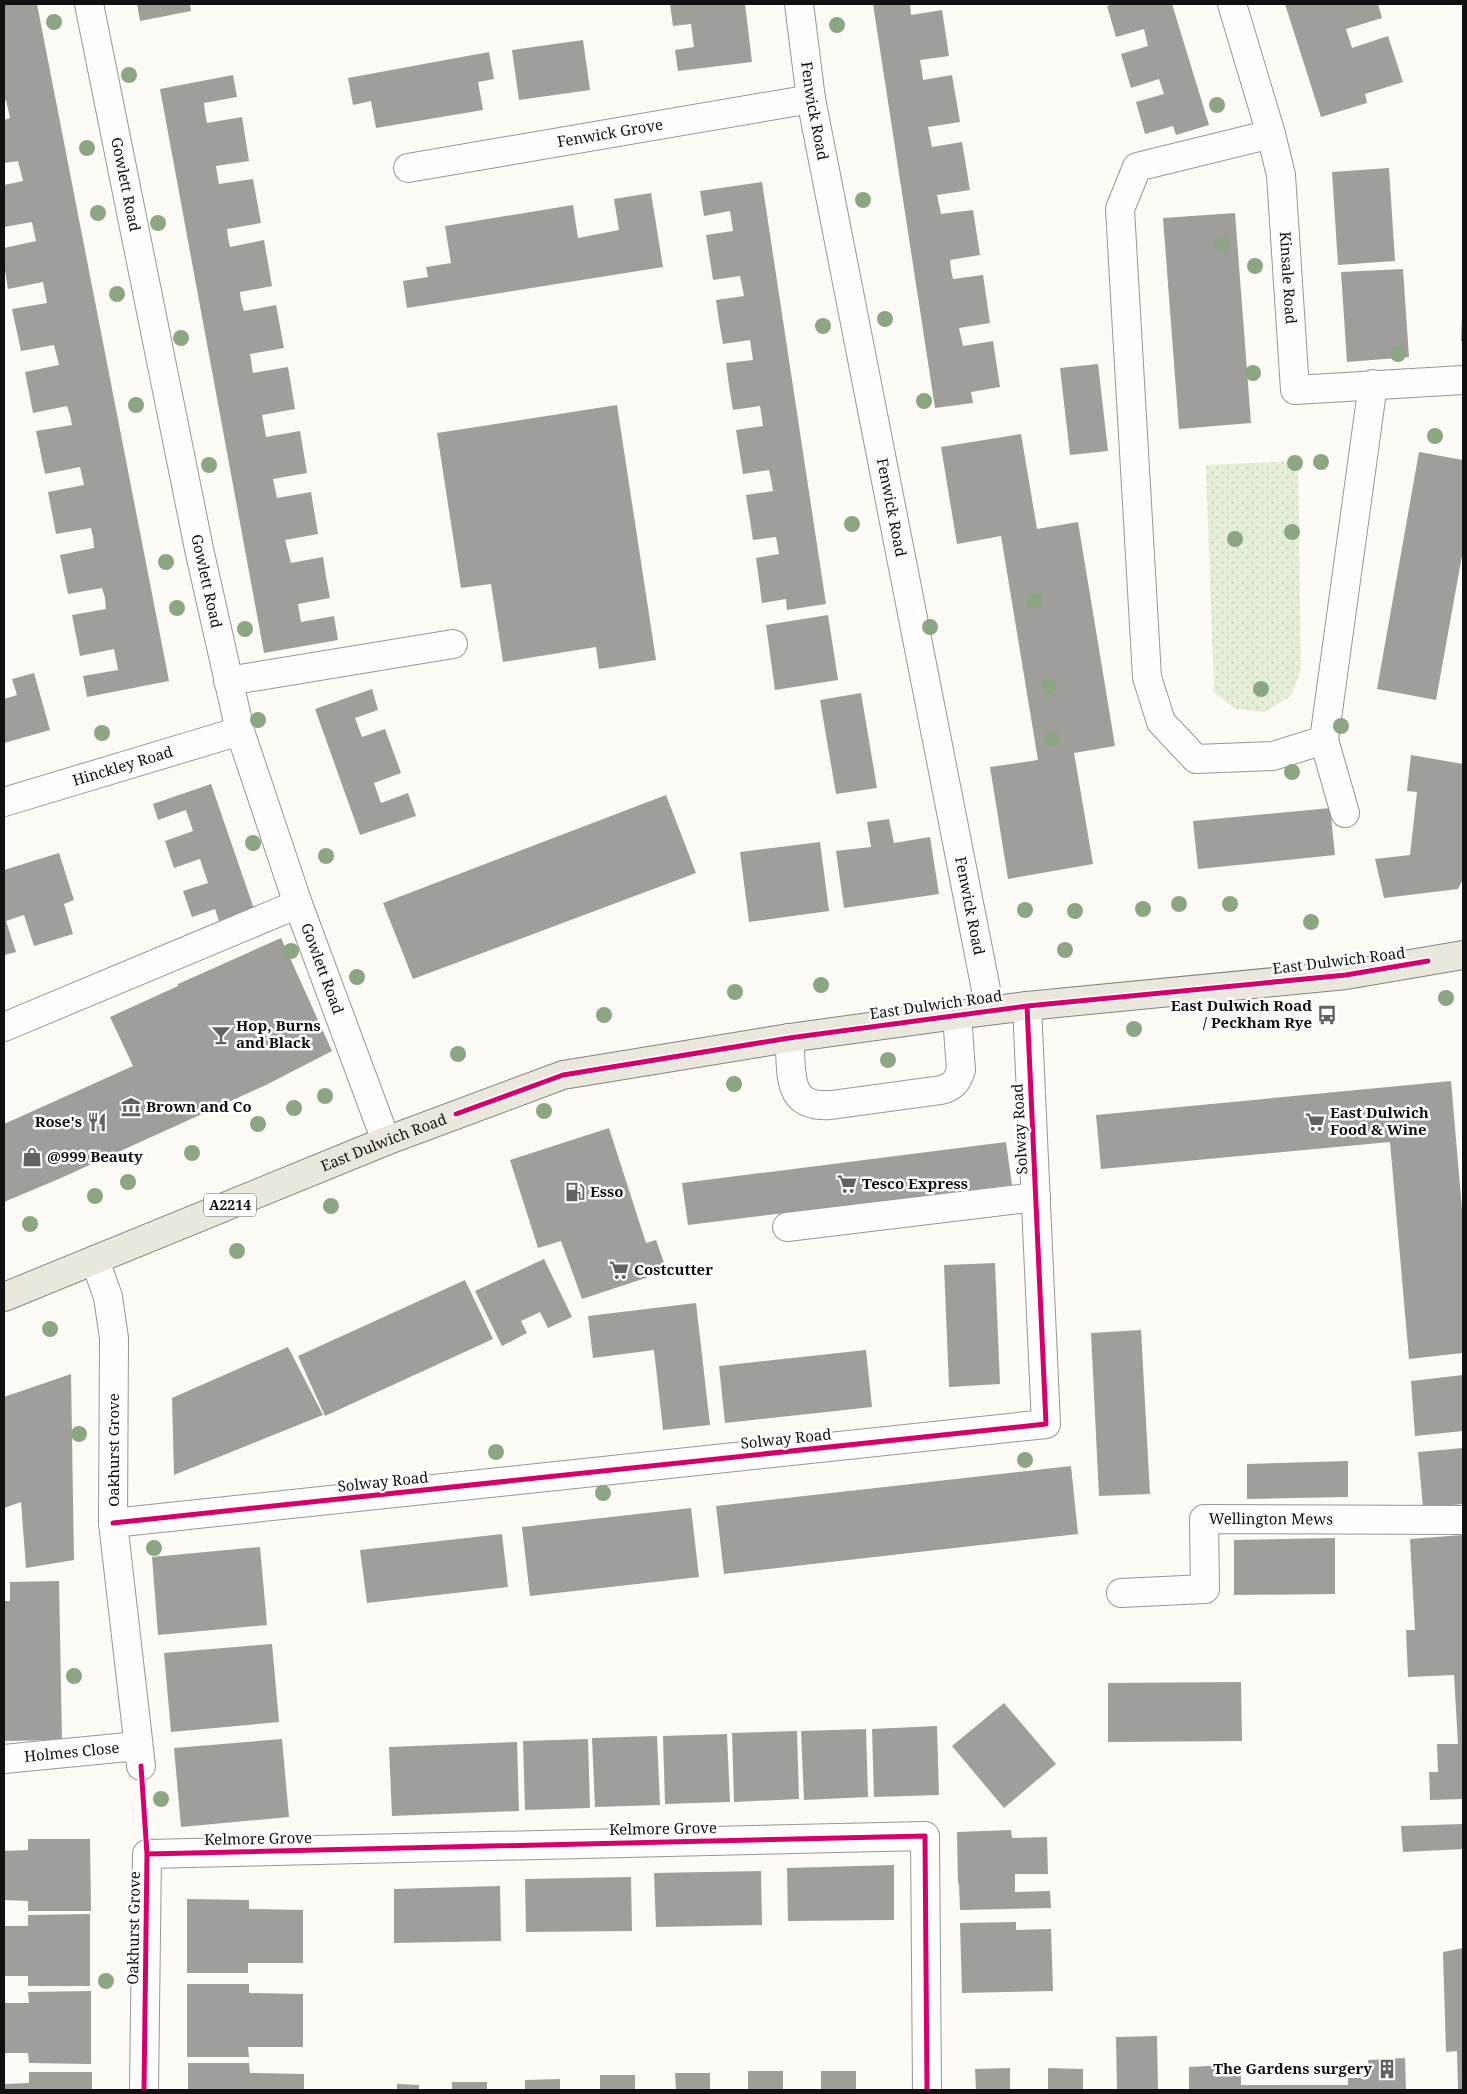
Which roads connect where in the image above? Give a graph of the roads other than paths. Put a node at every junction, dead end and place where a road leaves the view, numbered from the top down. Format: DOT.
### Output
graph roads {
  1 [pos="89,4"];
  2 [pos="799,4"];
  3 [pos="1232,4"];
  4 [pos="811,99"];
  5 [pos="1271,134"];
  6 [pos="408,168"];
  7 [pos="1463,380"];
  8 [pos="1373,384"];
  9 [pos="453,644"];
  10 [pos="228,681"];
  11 [pos="240,731"];
  12 [pos="1324,740"];
  13 [pos="4,802"];
  14 [pos="1345,814"];
  15 [pos="298,904"];
  16 [pos="1463,955"];
  17 [pos="1027,1006"];
  18 [pos="990,1010"];
  19 [pos="957,1015"];
  20 [pos="4,1027"];
  21 [pos="789,1038"];
  22 [pos="386,1141"];
  23 [pos="1036,1197"];
  24 [pos="787,1227"];
  25 [pos="95,1260"];
  26 [pos="4,1297"];
  27 [pos="1463,1520"];
  28 [pos="113,1523"];
  29 [pos="1121,1593"];
  30 [pos="139,1756"];
  31 [pos="4,1759"];
  32 [pos="147,1854"];
  33 [pos="144,2090"];
  34 [pos="927,2090"];
  1 -- 10 [label="street, Gowlett Road"];
  2 -- 4 [label="street, Fenwick Road"];
  3 -- 5 [label="street, Kinsale Road"];
  4 -- 6 [label="street, Fenwick Grove"];
  4 -- 18 [label="street, Fenwick Road"];
  5 -- 8 [label="street, Kinsale Road"];
  5 -- 12 [label="street"];
  7 -- 8 [label="street, Kinsale Road"];
  8 -- 12 [label="street"];
  9 -- 10 [label="street"];
  10 -- 11 [label="street, Gowlett Road"];
  11 -- 13 [label="street, Hinckley Road"];
  11 -- 15 [label="street, Gowlett Road"];
  12 -- 14 [label="street"];
  15 -- 20 [label="street"];
  15 -- 22 [label="street, Gowlett Road"];
  16 -- 17 [label="main road, East Dulwich Road / A2214"];
  17 -- 18 [label="main road, East Dulwich Road / A2214"];
  17 -- 23 [label="street, Solway Road"];
  18 -- 19 [label="main road, East Dulwich Road / A2214"];
  19 -- 21 [label="main road, East Dulwich Road / A2214"];
  19 -- 21 [label="street"];
  21 -- 22 [label="main road, East Dulwich Road / A2214"];
  22 -- 25 [label="main road, East Dulwich Road / A2214"];
  23 -- 24 [label="street"];
  23 -- 28 [label="street, Solway Road"];
  25 -- 26 [label="main road, East Dulwich Road / A2214"];
  25 -- 28 [label="street, Oakhurst Grove"];
  27 -- 29 [label="street, Wellington Mews"];
  28 -- 30 [label="street, Oakhurst Grove"];
  30 -- 31 [label="street, Holmes Close"];
  32 -- 33 [label="street, Oakhurst Grove"];
  32 -- 34 [label="street, Kelmore Grove"];
}
